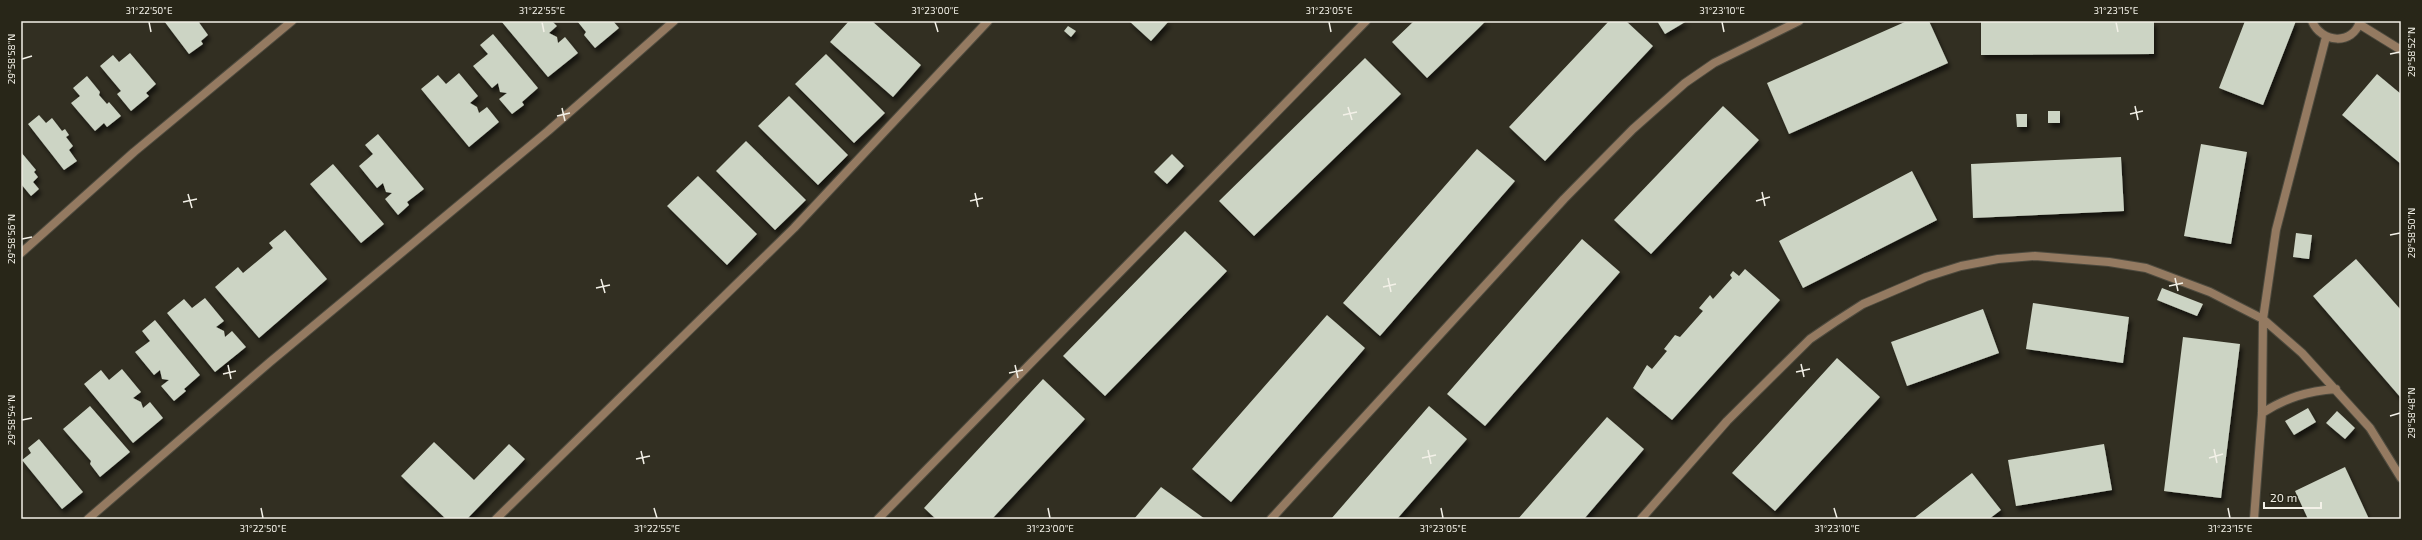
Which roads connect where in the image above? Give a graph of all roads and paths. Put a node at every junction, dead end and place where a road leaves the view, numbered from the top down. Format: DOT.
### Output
graph roads {
  1 [pos="292,21"];
  2 [pos="674,21"];
  3 [pos="988,21"];
  4 [pos="1366,21"];
  5 [pos="1798,21"];
  6 [pos="2312,21"];
  7 [pos="2360,23"];
  8 [pos="2326,37"];
  9 [pos="2401,50"];
  10 [pos="21,254"];
  11 [pos="2263,319"];
  12 [pos="2336,389"];
  13 [pos="2262,414"];
  14 [pos="2401,478"];
  15 [pos="88,519"];
  16 [pos="496,519"];
  17 [pos="878,519"];
  18 [pos="1272,519"];
  19 [pos="1641,519"];
  20 [pos="2254,519"];
  1 -- 10 [label="street"];
  2 -- 15 [label="street"];
  3 -- 16 [label="street"];
  4 -- 17 [label="street"];
  5 -- 18 [label="street"];
  6 -- 8 [label="street"];
  7 -- 8 [label="street"];
  7 -- 9 [label="street"];
  8 -- 11 [label="street"];
  11 -- 12 [label="street"];
  11 -- 13 [label="street"];
  11 -- 19 [label="street"];
  12 -- 13 [label="street"];
  12 -- 14 [label="street"];
  13 -- 20 [label="street"];
}
